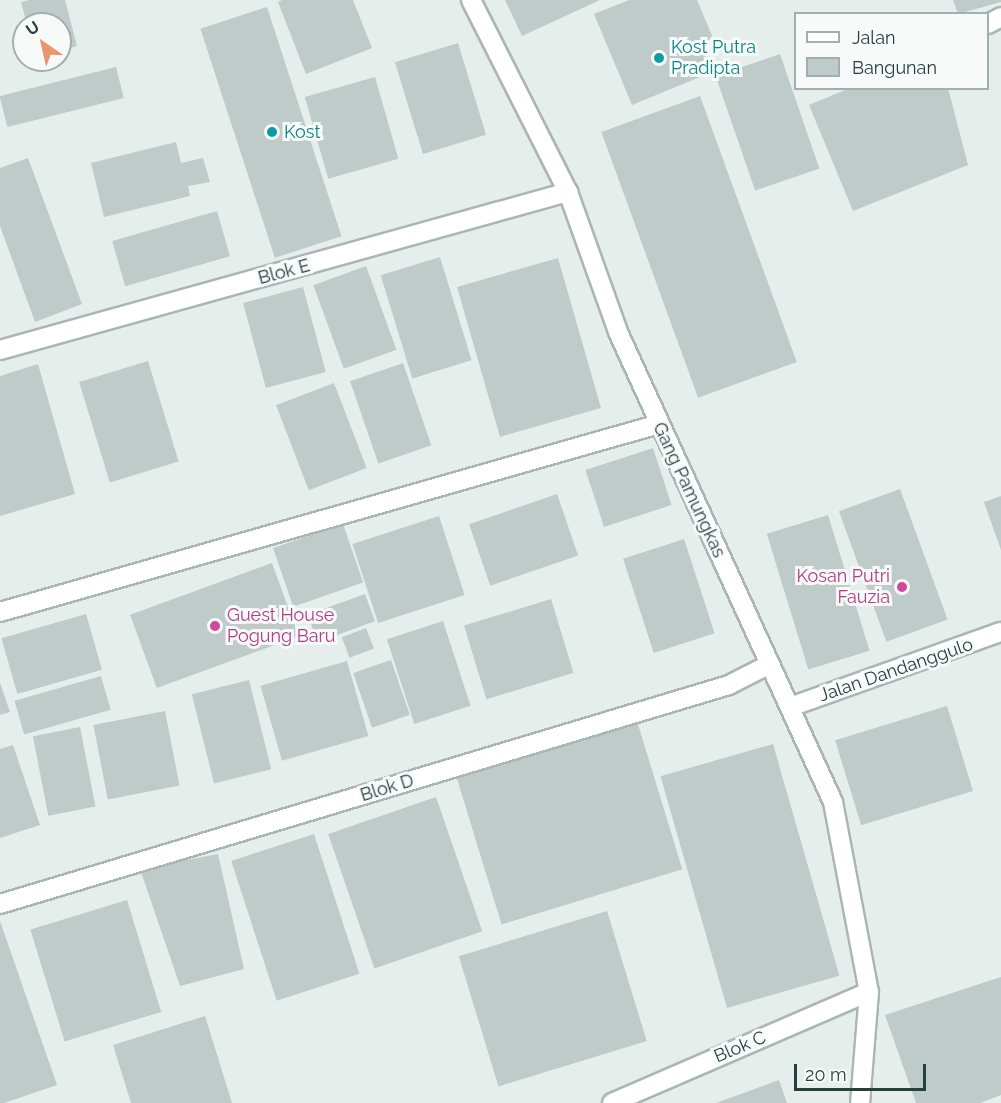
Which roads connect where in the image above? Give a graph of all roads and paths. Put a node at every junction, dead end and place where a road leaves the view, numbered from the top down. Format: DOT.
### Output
graph roads {
  1 [pos="471,0"];
  2 [pos="568,192"];
  3 [pos="0,350"];
  4 [pos="658,424"];
  5 [pos="0,612"];
  6 [pos="1001,632"];
  7 [pos="770,664"];
  8 [pos="790,707"];
  9 [pos="0,904"];
  10 [pos="869,992"];
  11 [pos="612,1103"];
  12 [pos="860,1103"];
  1 -- 2 [label="street, Gang Pamungkas"];
  2 -- 3 [label="street, Blok E"];
  2 -- 4 [label="street, Gang Pamungkas"];
  4 -- 5 [label="street"];
  4 -- 7 [label="street, Gang Pamungkas"];
  6 -- 8 [label="street, Jalan Dandanggulo"];
  7 -- 8 [label="street, Gang Pamungkas"];
  7 -- 9 [label="street, Blok D"];
  8 -- 10 [label="street, Gang Pamungkas"];
  10 -- 11 [label="street, Blok C"];
  10 -- 12 [label="street, Gang Pamungkas"];
}
